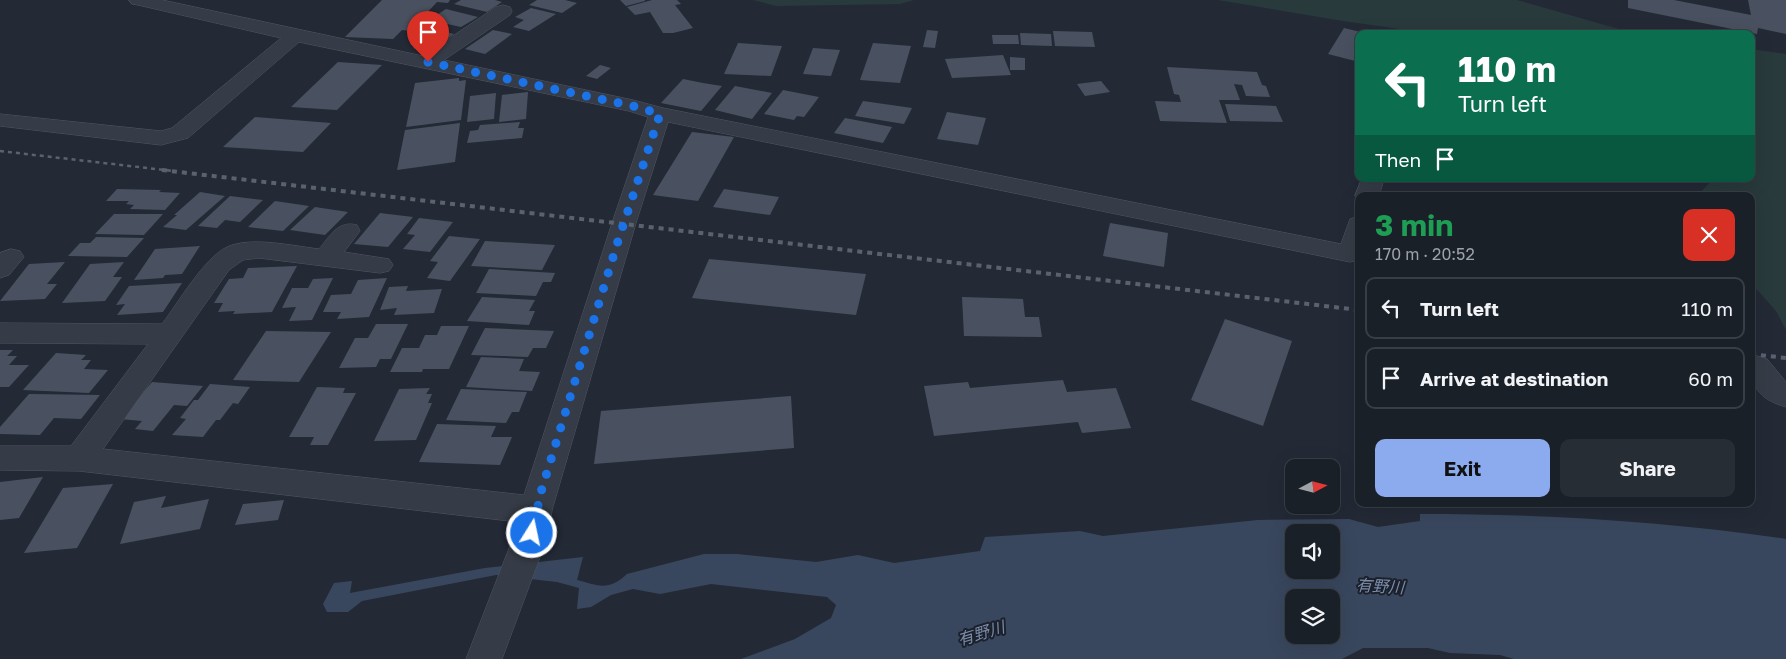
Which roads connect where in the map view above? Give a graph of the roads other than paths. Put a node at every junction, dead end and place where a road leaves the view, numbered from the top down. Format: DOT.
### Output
graph roads {
  1 [pos="138,0"];
  2 [pos="498,19"];
  3 [pos="294,36"];
  4 [pos="428,62"];
  5 [pos="660,114"];
  6 [pos="0,120"];
  7 [pos="348,231"];
  8 [pos="1355,255"];
  9 [pos="326,257"];
  10 [pos="380,265"];
  11 [pos="0,333"];
  12 [pos="170,334"];
  13 [pos="1757,366"];
  14 [pos="1786,396"];
  15 [pos="0,458"];
  16 [pos="79,459"];
  17 [pos="534,522"];
  18 [pos="484,659"];
  1 -- 3 [label="street"];
  2 -- 4 [label="street"];
  3 -- 4 [label="street"];
  3 -- 6 [label="street"];
  4 -- 5 [label="street"];
  5 -- 8 [label="street"];
  5 -- 17 [label="street"];
  7 -- 9 [label="street"];
  9 -- 10 [label="street"];
  9 -- 12 [label="street"];
  11 -- 12 [label="street"];
  12 -- 16 [label="street"];
  13 -- 14 [label="street"];
  15 -- 16 [label="street"];
  16 -- 17 [label="street"];
  17 -- 18 [label="street"];
}
